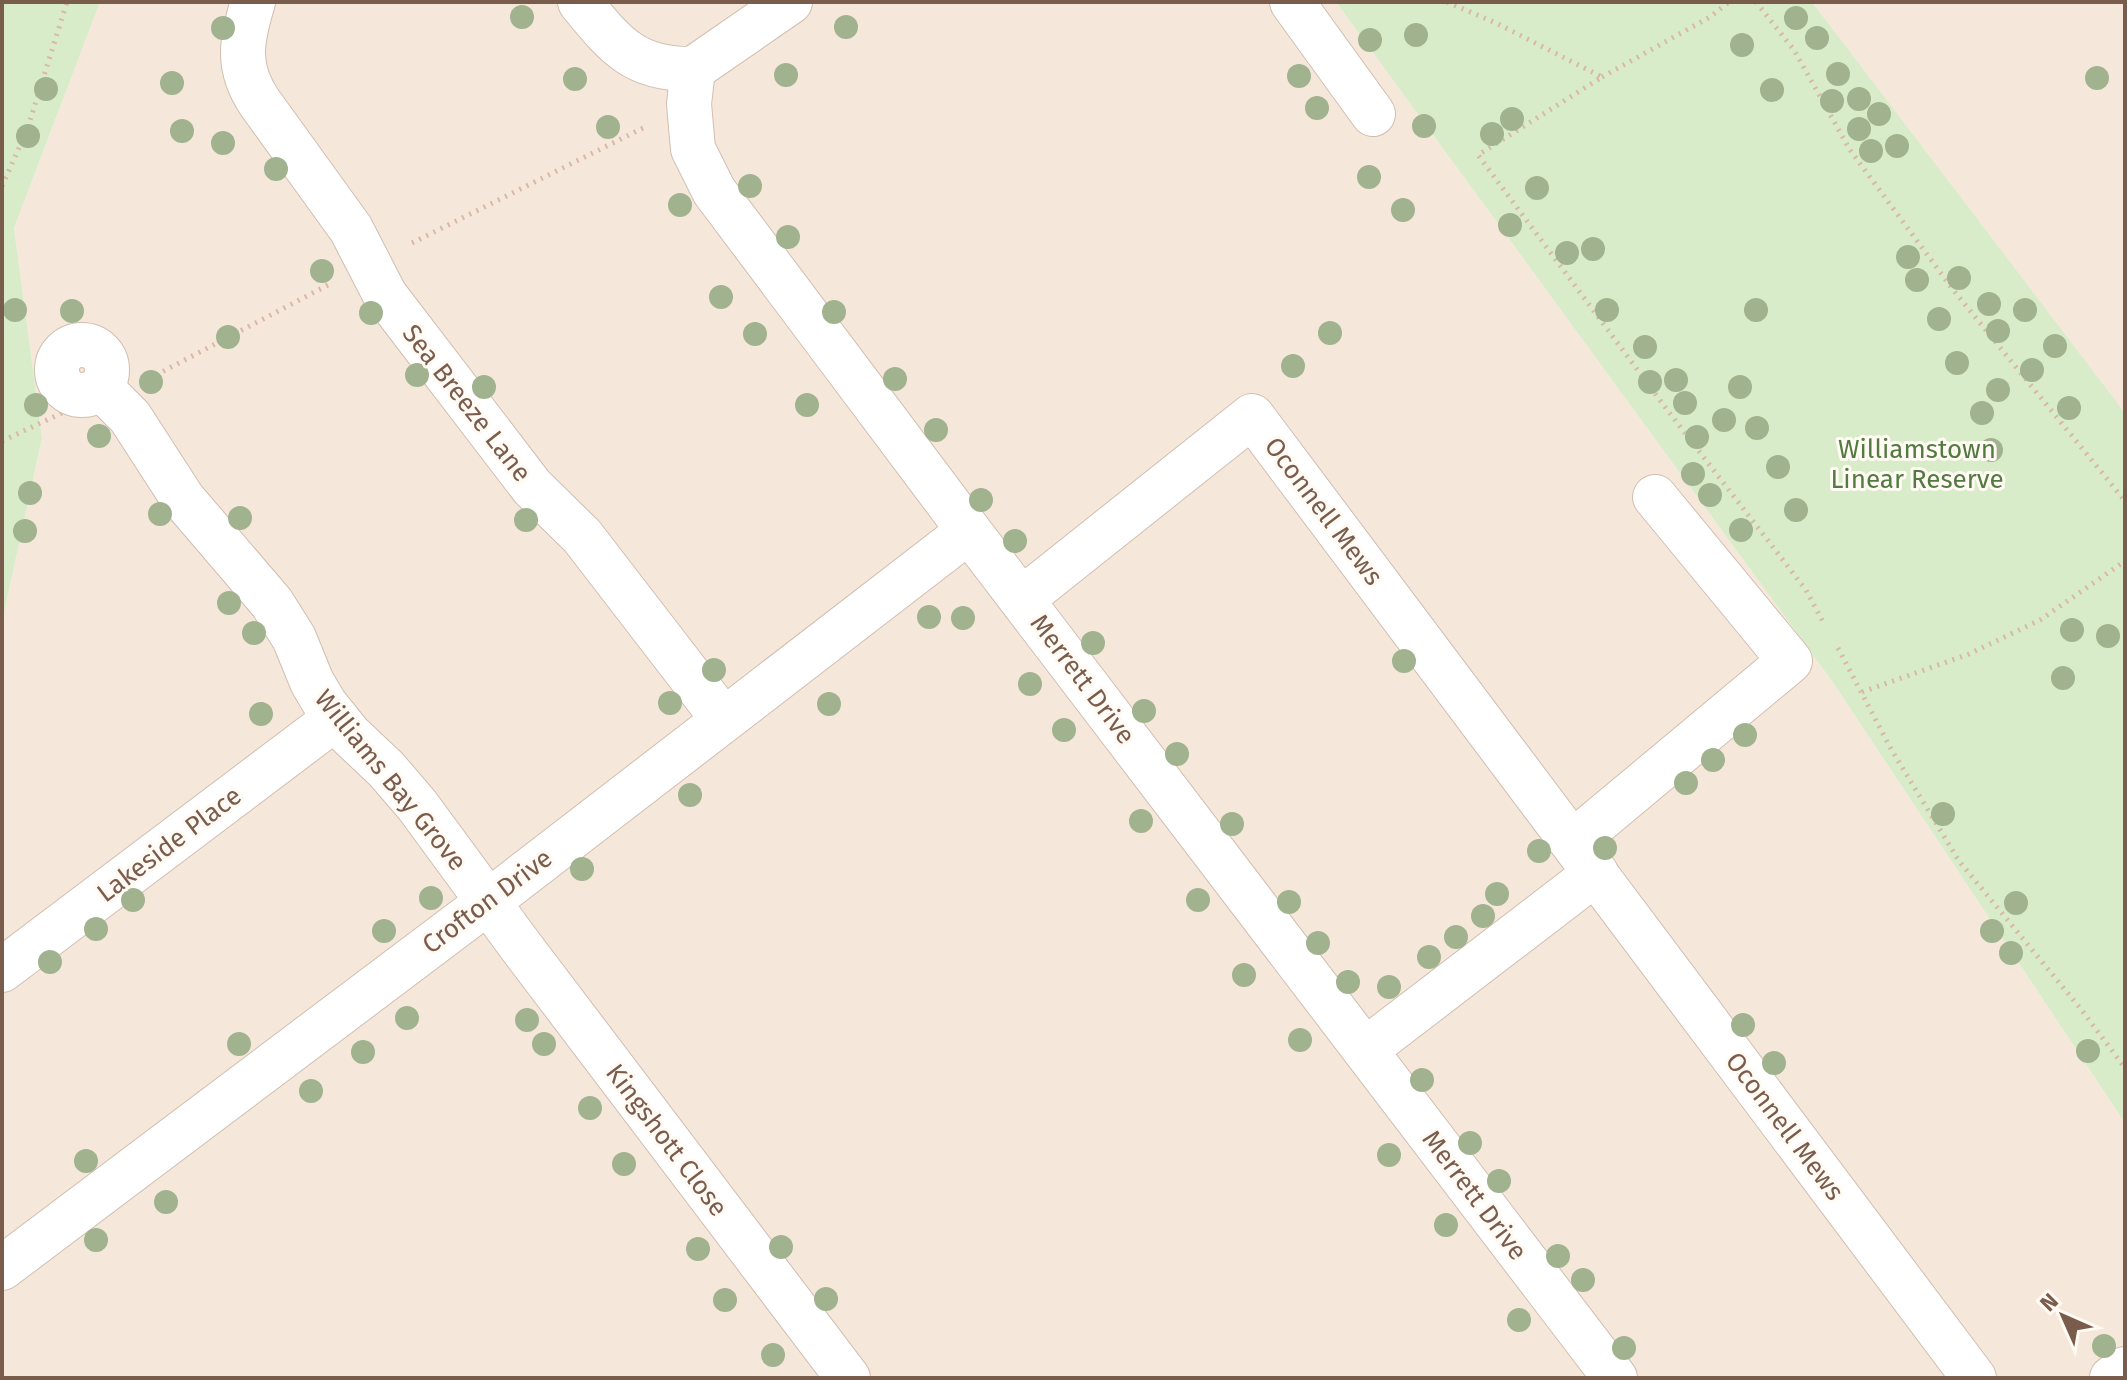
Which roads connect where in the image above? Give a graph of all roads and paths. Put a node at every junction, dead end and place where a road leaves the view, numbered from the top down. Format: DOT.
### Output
graph roads {
  1 [pos="67,2"];
  2 [pos="253,2"];
  3 [pos="580,2"];
  4 [pos="790,2"];
  5 [pos="1292,2"];
  6 [pos="1447,2"];
  7 [pos="1729,2"];
  8 [pos="1756,2"];
  9 [pos="693,69"];
  10 [pos="1602,77"];
  11 [pos="1373,114"];
  12 [pos="2,186"];
  13 [pos="101,388"];
  14 [pos="1655,497"];
  15 [pos="2125,501"];
  16 [pos="969,531"];
  17 [pos="2125,561"];
  18 [pos="1022,599"];
  19 [pos="1827,628"];
  20 [pos="1834,641"];
  21 [pos="1862,692"];
  22 [pos="336,718"];
  23 [pos="723,719"];
  24 [pos="1585,857"];
  25 [pos="488,902"];
  26 [pos="2,970"];
  27 [pos="1365,1050"];
  28 [pos="2125,1068"];
  29 [pos="3,1264"];
  30 [pos="2125,1369"];
  31 [pos="848,1378"];
  32 [pos="1615,1378"];
  33 [pos="1974,1378"];
  34 [pos="2112,1378"];
  1 -- 12 [label="path"];
  2 -- 23 [label="street, Sea Breeze Lane"];
  3 -- 9 [label="street"];
  4 -- 9 [label="street"];
  5 -- 11 [label="street"];
  6 -- 10 [label="path"];
  7 -- 10 [label="path"];
  8 -- 15 [label="path"];
  9 -- 16 [label="street, Merrett Drive"];
  10 -- 19 [label="path"];
  13 -- 22 [label="street, Williams Bay Grove"];
  14 -- 24 [label="street"];
  16 -- 18 [label="street, Merrett Drive"];
  16 -- 23 [label="street, Crofton Drive"];
  17 -- 21 [label="path"];
  18 -- 24 [label="street, Oconnell Mews"];
  18 -- 27 [label="street, Merrett Drive"];
  20 -- 21 [label="path"];
  21 -- 28 [label="path"];
  22 -- 25 [label="street, Williams Bay Grove"];
  22 -- 26 [label="street, Lakeside Place"];
  23 -- 25 [label="street, Crofton Drive"];
  24 -- 27 [label="street"];
  24 -- 33 [label="street, Oconnell Mews"];
  25 -- 29 [label="street, Crofton Drive"];
  25 -- 31 [label="street, Kingshott Close"];
  27 -- 32 [label="street, Merrett Drive"];
  30 -- 34 [label="street"];
}
